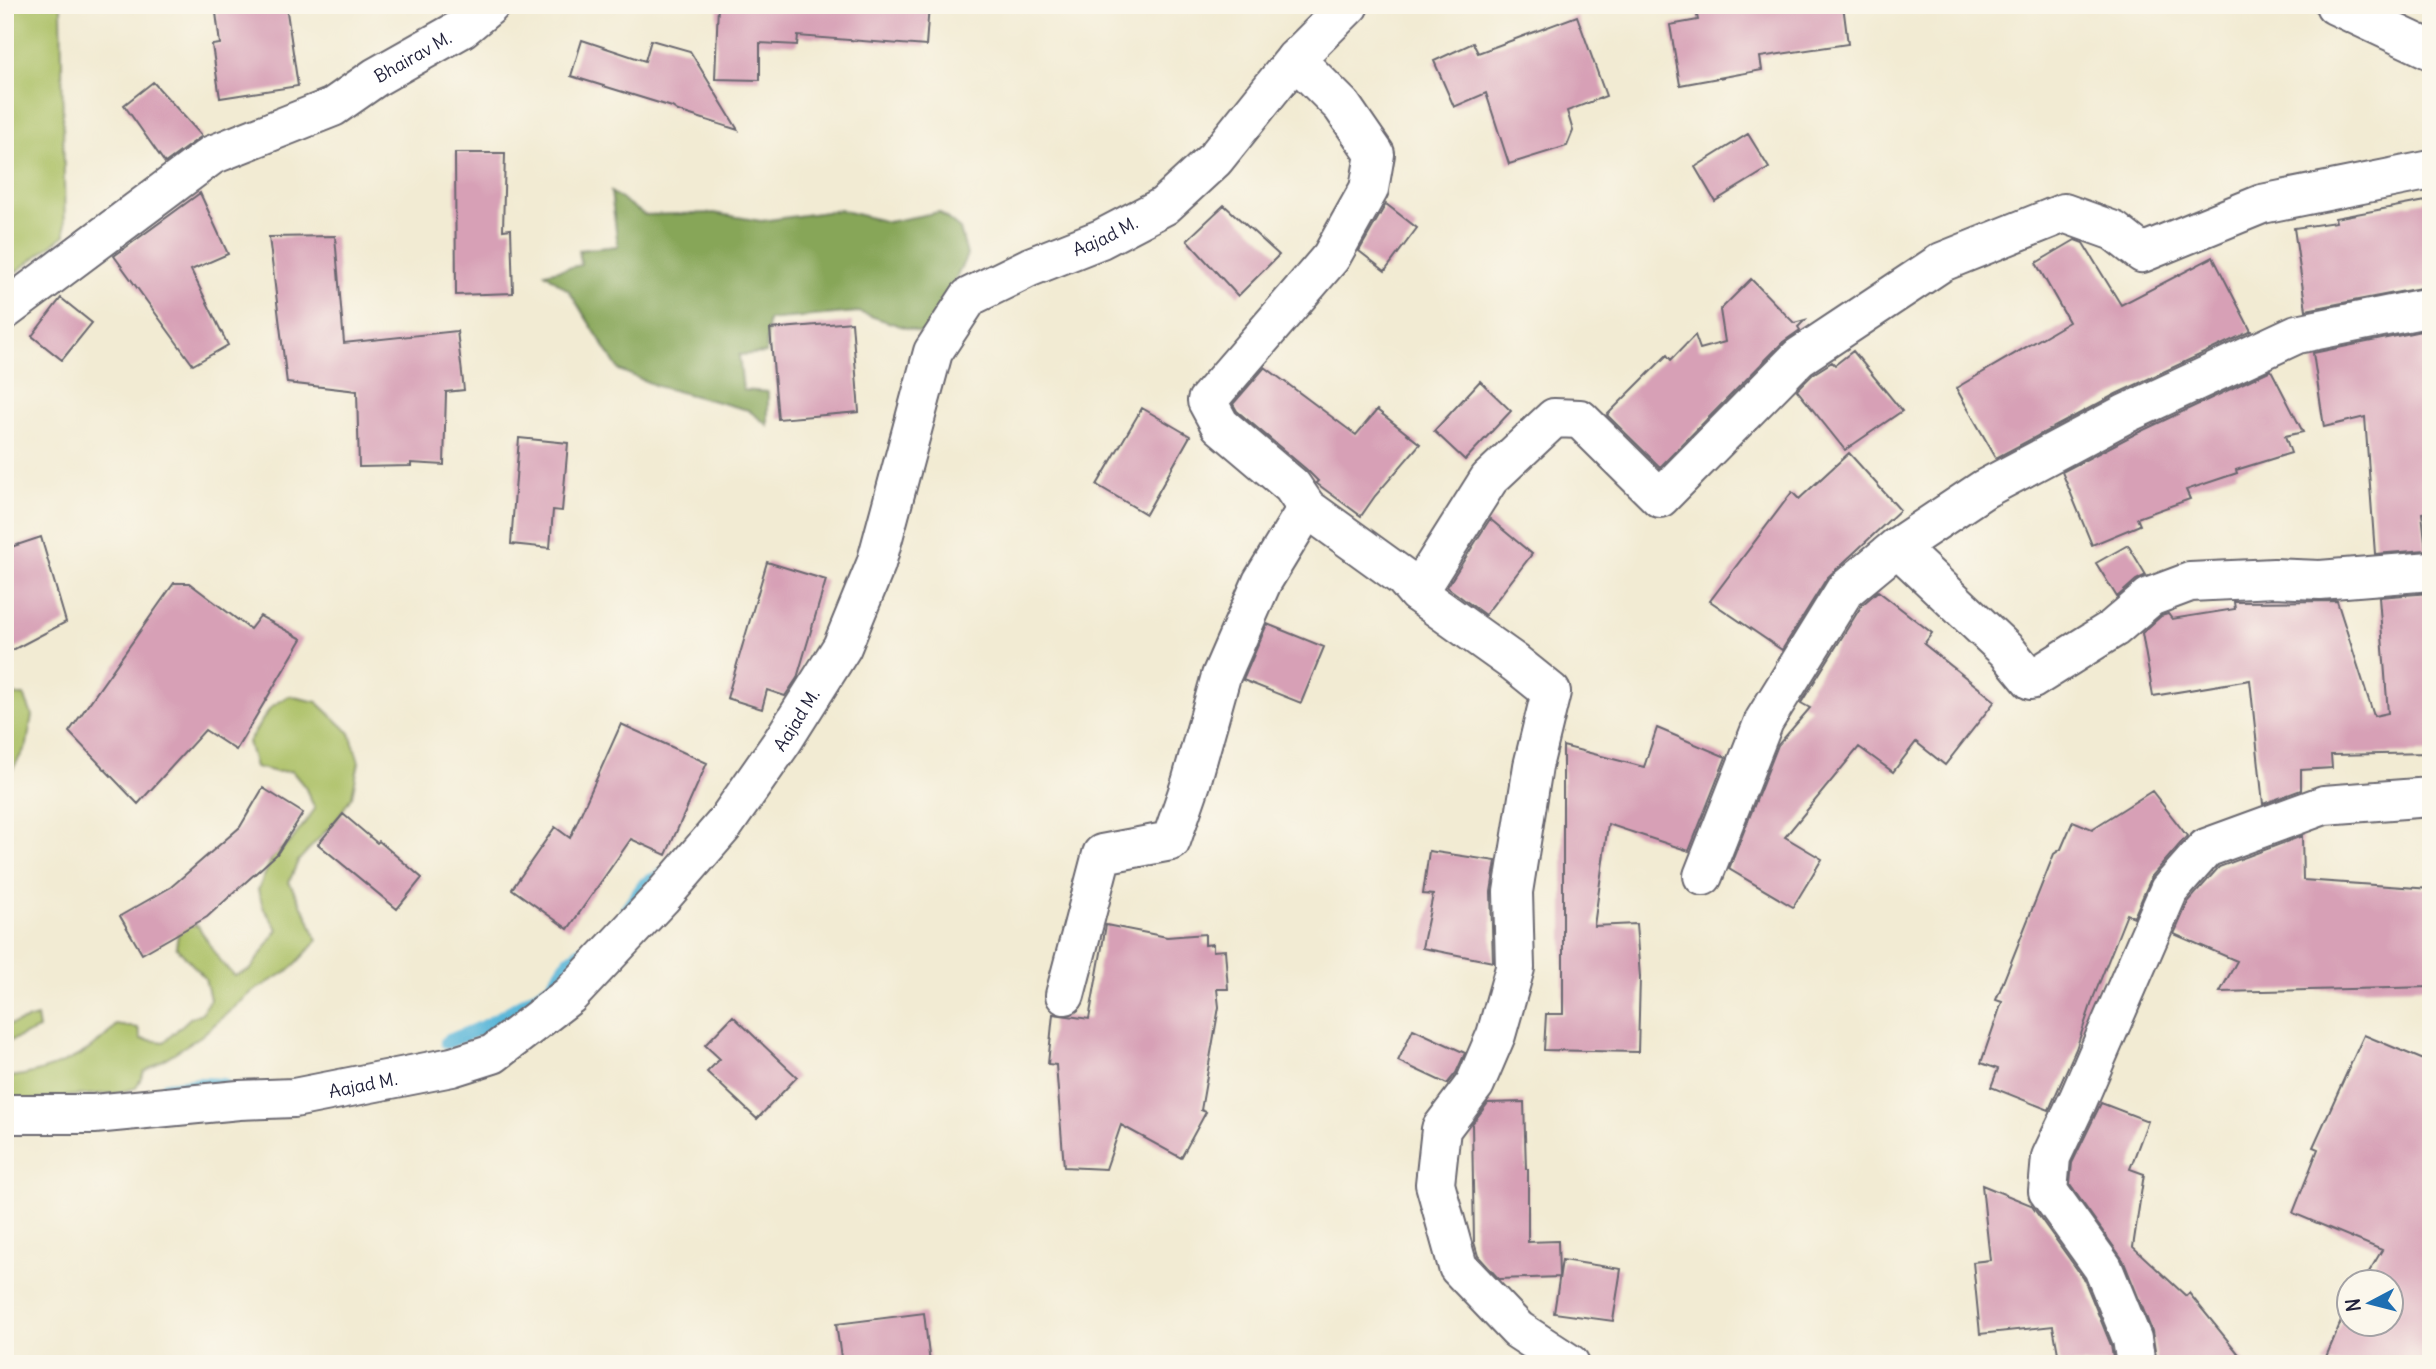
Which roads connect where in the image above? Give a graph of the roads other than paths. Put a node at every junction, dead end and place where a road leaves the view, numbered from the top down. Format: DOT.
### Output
graph roads {
  1 [pos="490,5"];
  2 [pos="1349,5"];
  3 [pos="2335,5"];
  4 [pos="2431,50"];
  5 [pos="1295,59"];
  6 [pos="2431,170"];
  7 [pos="2431,307"];
  8 [pos="5,310"];
  9 [pos="1307,508"];
  10 [pos="1897,547"];
  11 [pos="2431,571"];
  12 [pos="1417,593"];
  13 [pos="2431,797"];
  14 [pos="1703,876"];
  15 [pos="1065,995"];
  16 [pos="5,1114"];
  17 [pos="1570,1364"];
  18 [pos="2136,1364"];
  1 -- 8 [label="street, Bhairav M."];
  2 -- 5 [label="street, Aajad M."];
  3 -- 4 [label="street"];
  5 -- 9 [label="street"];
  5 -- 16 [label="street, Aajad M."];
  6 -- 12 [label="street"];
  7 -- 10 [label="street"];
  9 -- 12 [label="street"];
  9 -- 15 [label="street"];
  10 -- 11 [label="street"];
  10 -- 14 [label="street"];
  12 -- 17 [label="street"];
  13 -- 18 [label="street"];
}
